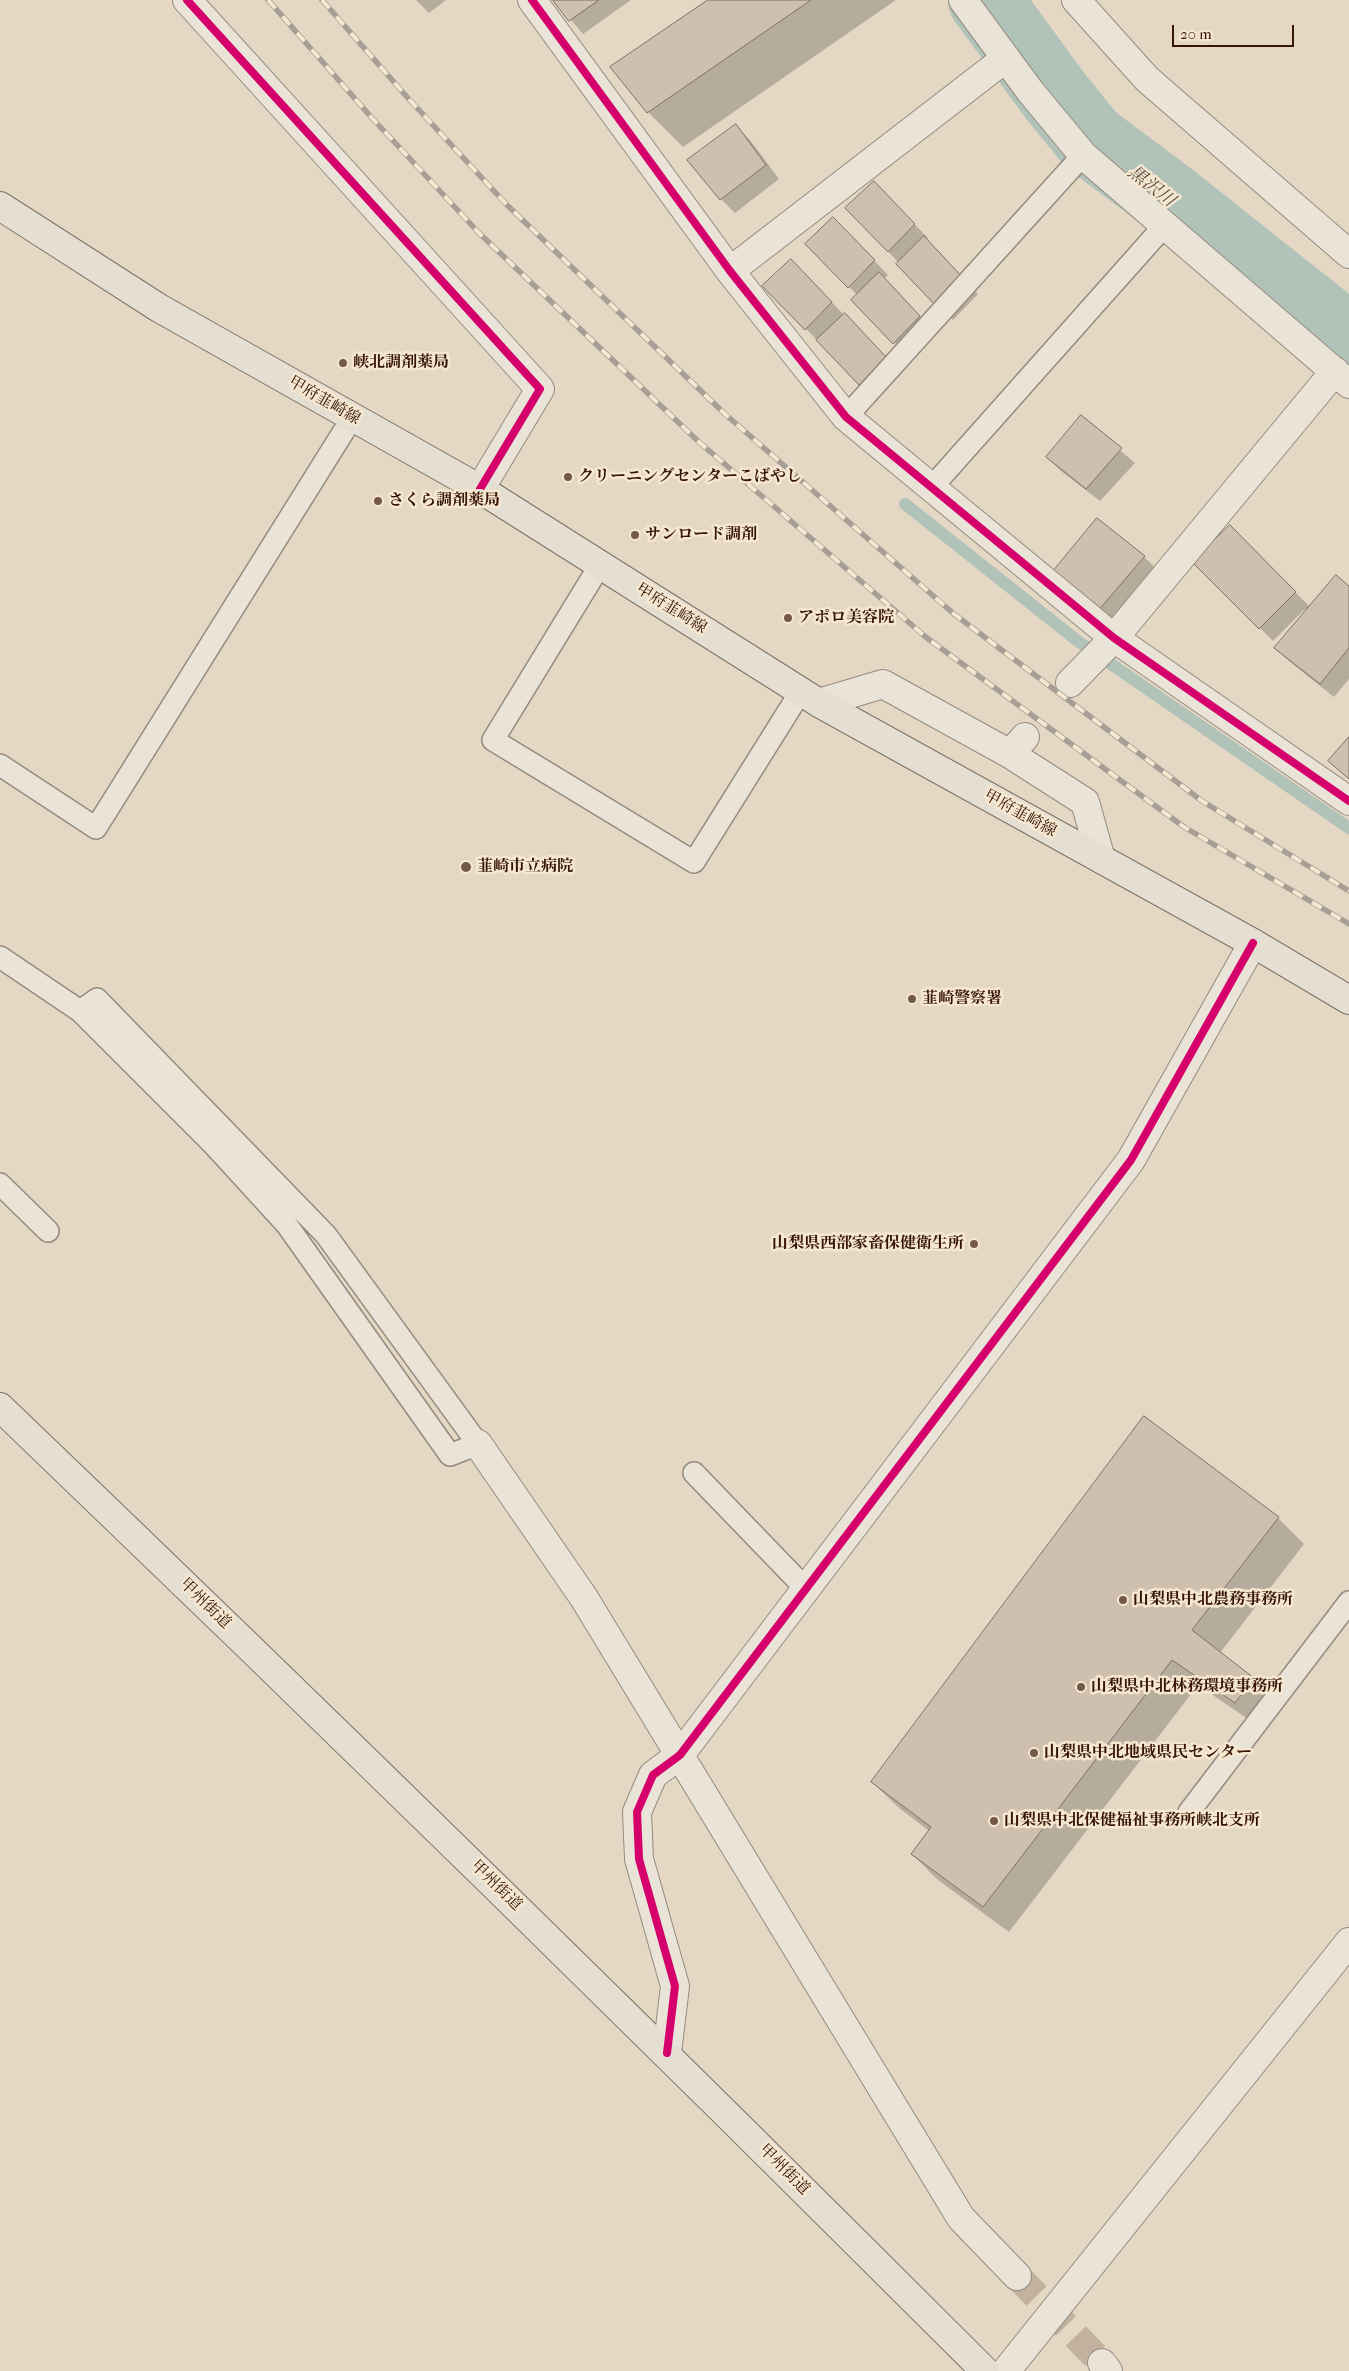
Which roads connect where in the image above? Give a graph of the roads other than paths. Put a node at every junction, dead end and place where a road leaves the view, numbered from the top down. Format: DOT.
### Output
graph roads {
  1 [pos="187,0"];
  2 [pos="532,0"];
  3 [pos="963,0"];
  4 [pos="1076,0"];
  5 [pos="1006,58"];
  6 [pos="1084,155"];
  7 [pos="0,206"];
  8 [pos="1166,225"];
  9 [pos="1349,254"];
  10 [pos="730,271"];
  11 [pos="1342,377"];
  12 [pos="846,416"];
  13 [pos="352,418"];
  14 [pos="932,487"];
  15 [pos="480,489"];
  16 [pos="600,565"];
  17 [pos="1114,638"];
  18 [pos="1070,683"];
  19 [pos="810,697"];
  20 [pos="0,765"];
  21 [pos="1349,801"];
  22 [pos="1101,859"];
  23 [pos="1253,942"];
  24 [pos="0,957"];
  25 [pos="1349,1000"];
  26 [pos="80,1011"];
  27 [pos="0,1184"];
  28 [pos="48,1231"];
  29 [pos="0,1408"];
  30 [pos="478,1444"];
  31 [pos="694,1473"];
  32 [pos="806,1590"];
  33 [pos="1349,1602"];
  34 [pos="680,1755"];
  35 [pos="1189,1812"];
  36 [pos="1349,1942"];
  37 [pos="667,2053"];
  38 [pos="1017,2276"];
  39 [pos="986,2371"];
  40 [pos="1006,2371"];
  1 -- 15 [label="street"];
  2 -- 10 [label="street"];
  3 -- 5 [label="street"];
  4 -- 9 [label="street"];
  5 -- 6 [label="street"];
  5 -- 10 [label="street"];
  6 -- 8 [label="street"];
  6 -- 12 [label="lane"];
  7 -- 13 [label="main road, 甲府韮崎線"];
  8 -- 11 [label="street"];
  8 -- 14 [label="lane"];
  10 -- 12 [label="street"];
  11 -- 17 [label="street"];
  12 -- 14 [label="street"];
  13 -- 15 [label="main road, 甲府韮崎線"];
  13 -- 20 [label="lane"];
  14 -- 17 [label="street"];
  15 -- 16 [label="main road, 甲府韮崎線"];
  16 -- 19 [label="main road, 甲府韮崎線"];
  16 -- 19 [label="lane"];
  17 -- 18 [label="street"];
  17 -- 21 [label="street"];
  19 -- 22 [label="main road, 甲府韮崎線"];
  19 -- 22 [label="street"];
  22 -- 23 [label="main road, 甲府韮崎線"];
  23 -- 25 [label="main road, 甲府韮崎線"];
  23 -- 32 [label="street"];
  24 -- 26 [label="lane"];
  26 -- 30 [label="lane"];
  26 -- 30 [label="lane"];
  27 -- 28 [label="lane"];
  29 -- 37 [label="main road, 甲州街道"];
  30 -- 34 [label="street"];
  31 -- 32 [label="lane"];
  32 -- 34 [label="street"];
  33 -- 35 [label="lane"];
  34 -- 37 [label="street"];
  34 -- 38 [label="street"];
  36 -- 40 [label="street"];
  37 -- 39 [label="main road, 甲州街道"];
}
